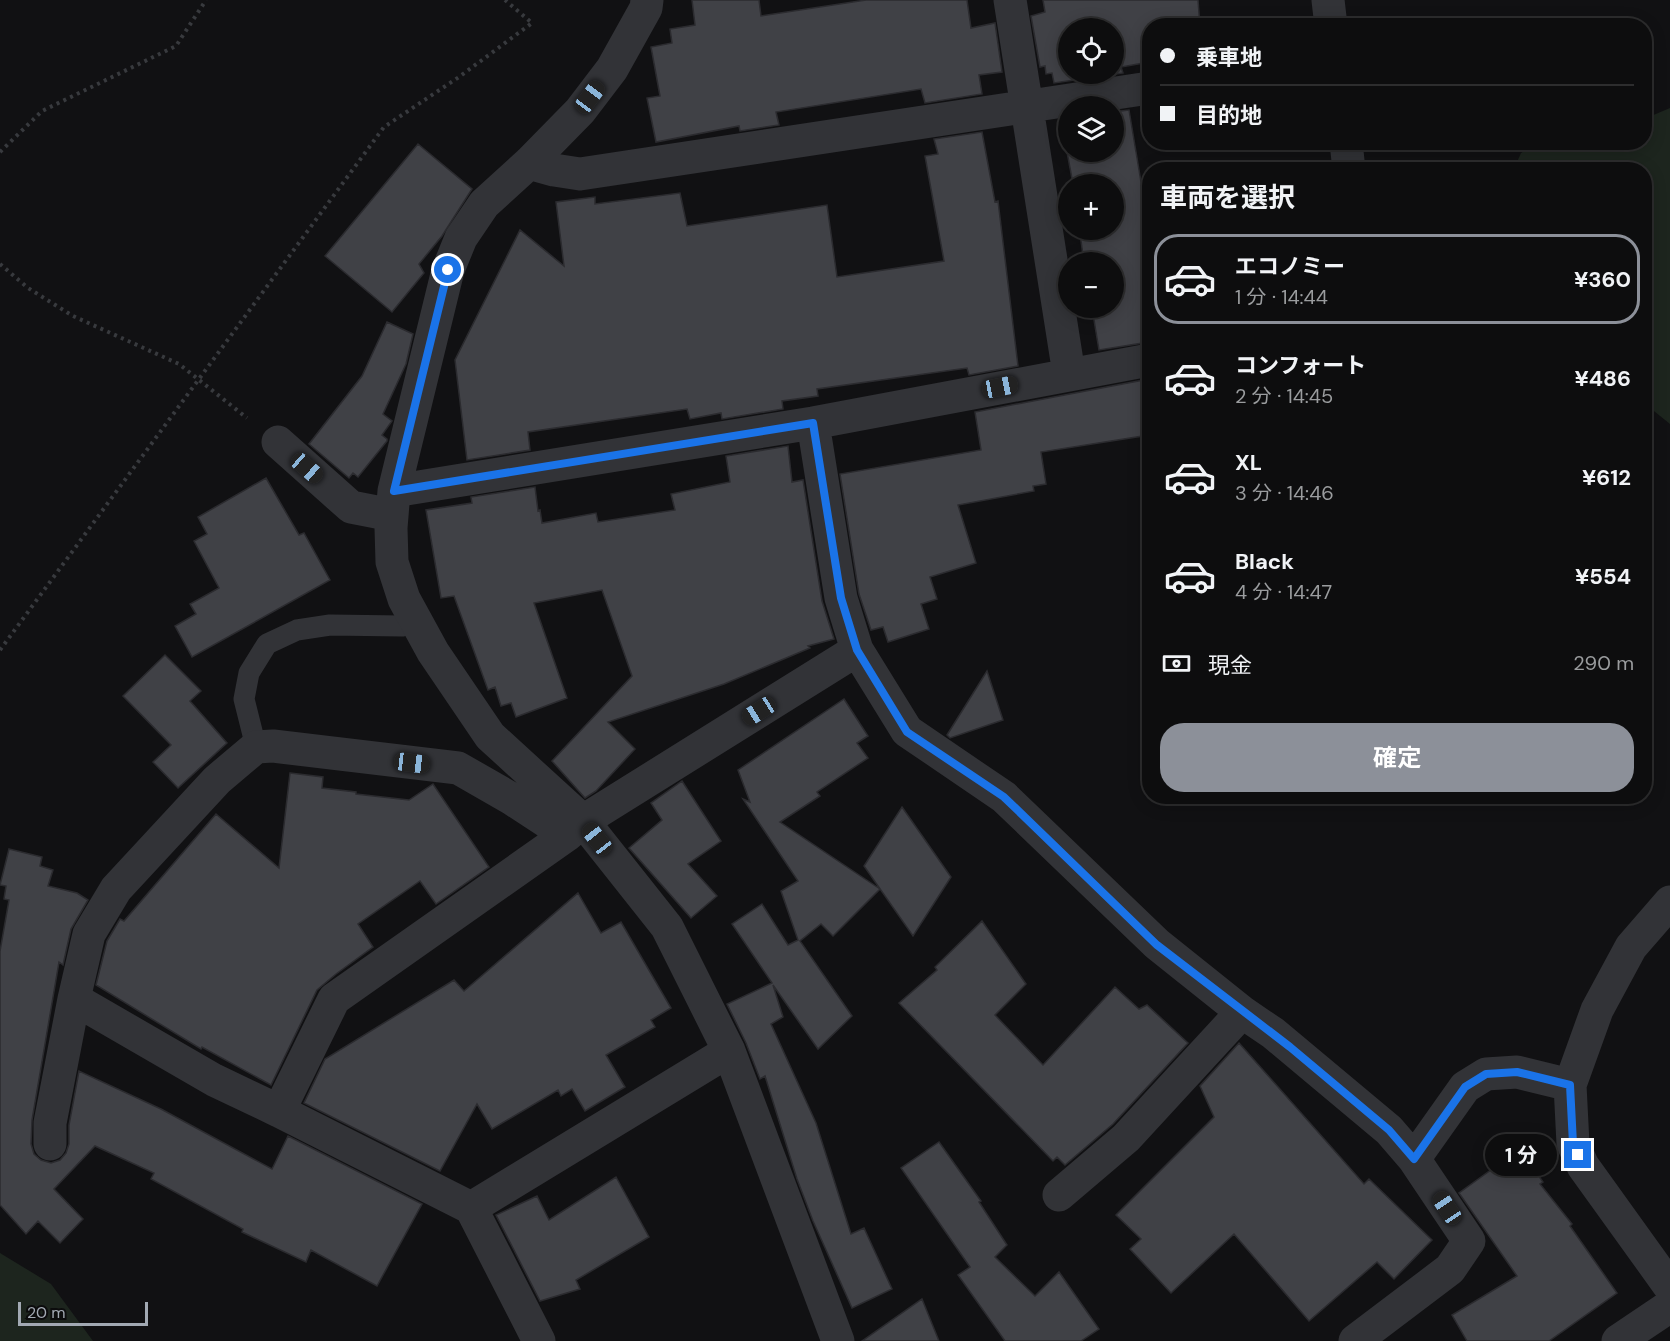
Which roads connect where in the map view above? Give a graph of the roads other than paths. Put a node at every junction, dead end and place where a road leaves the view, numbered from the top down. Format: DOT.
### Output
graph roads {
  1 [pos="647,0"];
  2 [pos="1010,0"];
  3 [pos="1328,0"];
  4 [pos="1330,18"];
  5 [pos="1142,89"];
  6 [pos="1027,108"];
  7 [pos="530,163"];
  8 [pos="1142,361"];
  9 [pos="1069,374"];
  10 [pos="813,423"];
  11 [pos="278,442"];
  12 [pos="393,503"];
  13 [pos="416,621"];
  14 [pos="857,650"];
  15 [pos="256,747"];
  16 [pos="575,828"];
  17 [pos="1670,902"];
  18 [pos="74,999"];
  19 [pos="1242,1012"];
  20 [pos="729,1051"];
  21 [pos="1570,1085"];
  22 [pos="279,1111"];
  23 [pos="51,1144"];
  24 [pos="1414,1159"];
  25 [pos="1059,1195"];
  26 [pos="471,1208"];
  27 [pos="1670,1287"];
  28 [pos="1670,1306"];
  29 [pos="539,1341"];
  30 [pos="838,1341"];
  31 [pos="1355,1341"];
  32 [pos="1618,1341"];
  1 -- 7 [label="street"];
  2 -- 6 [label="street"];
  3 -- 4 [label="street"];
  5 -- 6 [label="street"];
  6 -- 7 [label="street"];
  6 -- 9 [label="street"];
  7 -- 12 [label="street"];
  8 -- 9 [label="street"];
  9 -- 10 [label="street"];
  10 -- 12 [label="street"];
  10 -- 14 [label="street"];
  11 -- 12 [label="street"];
  12 -- 13 [label="street"];
  13 -- 15 [label="lane"];
  13 -- 16 [label="street"];
  14 -- 16 [label="street"];
  14 -- 19 [label="street"];
  15 -- 16 [label="street"];
  15 -- 18 [label="street"];
  16 -- 20 [label="street"];
  16 -- 22 [label="street"];
  17 -- 21 [label="street"];
  18 -- 22 [label="street"];
  18 -- 23 [label="street"];
  19 -- 24 [label="street"];
  19 -- 25 [label="street"];
  20 -- 26 [label="street"];
  20 -- 30 [label="street"];
  21 -- 24 [label="street"];
  21 -- 27 [label="street"];
  22 -- 26 [label="street"];
  24 -- 31 [label="street"];
  26 -- 29 [label="street"];
  28 -- 32 [label="street"];
}
